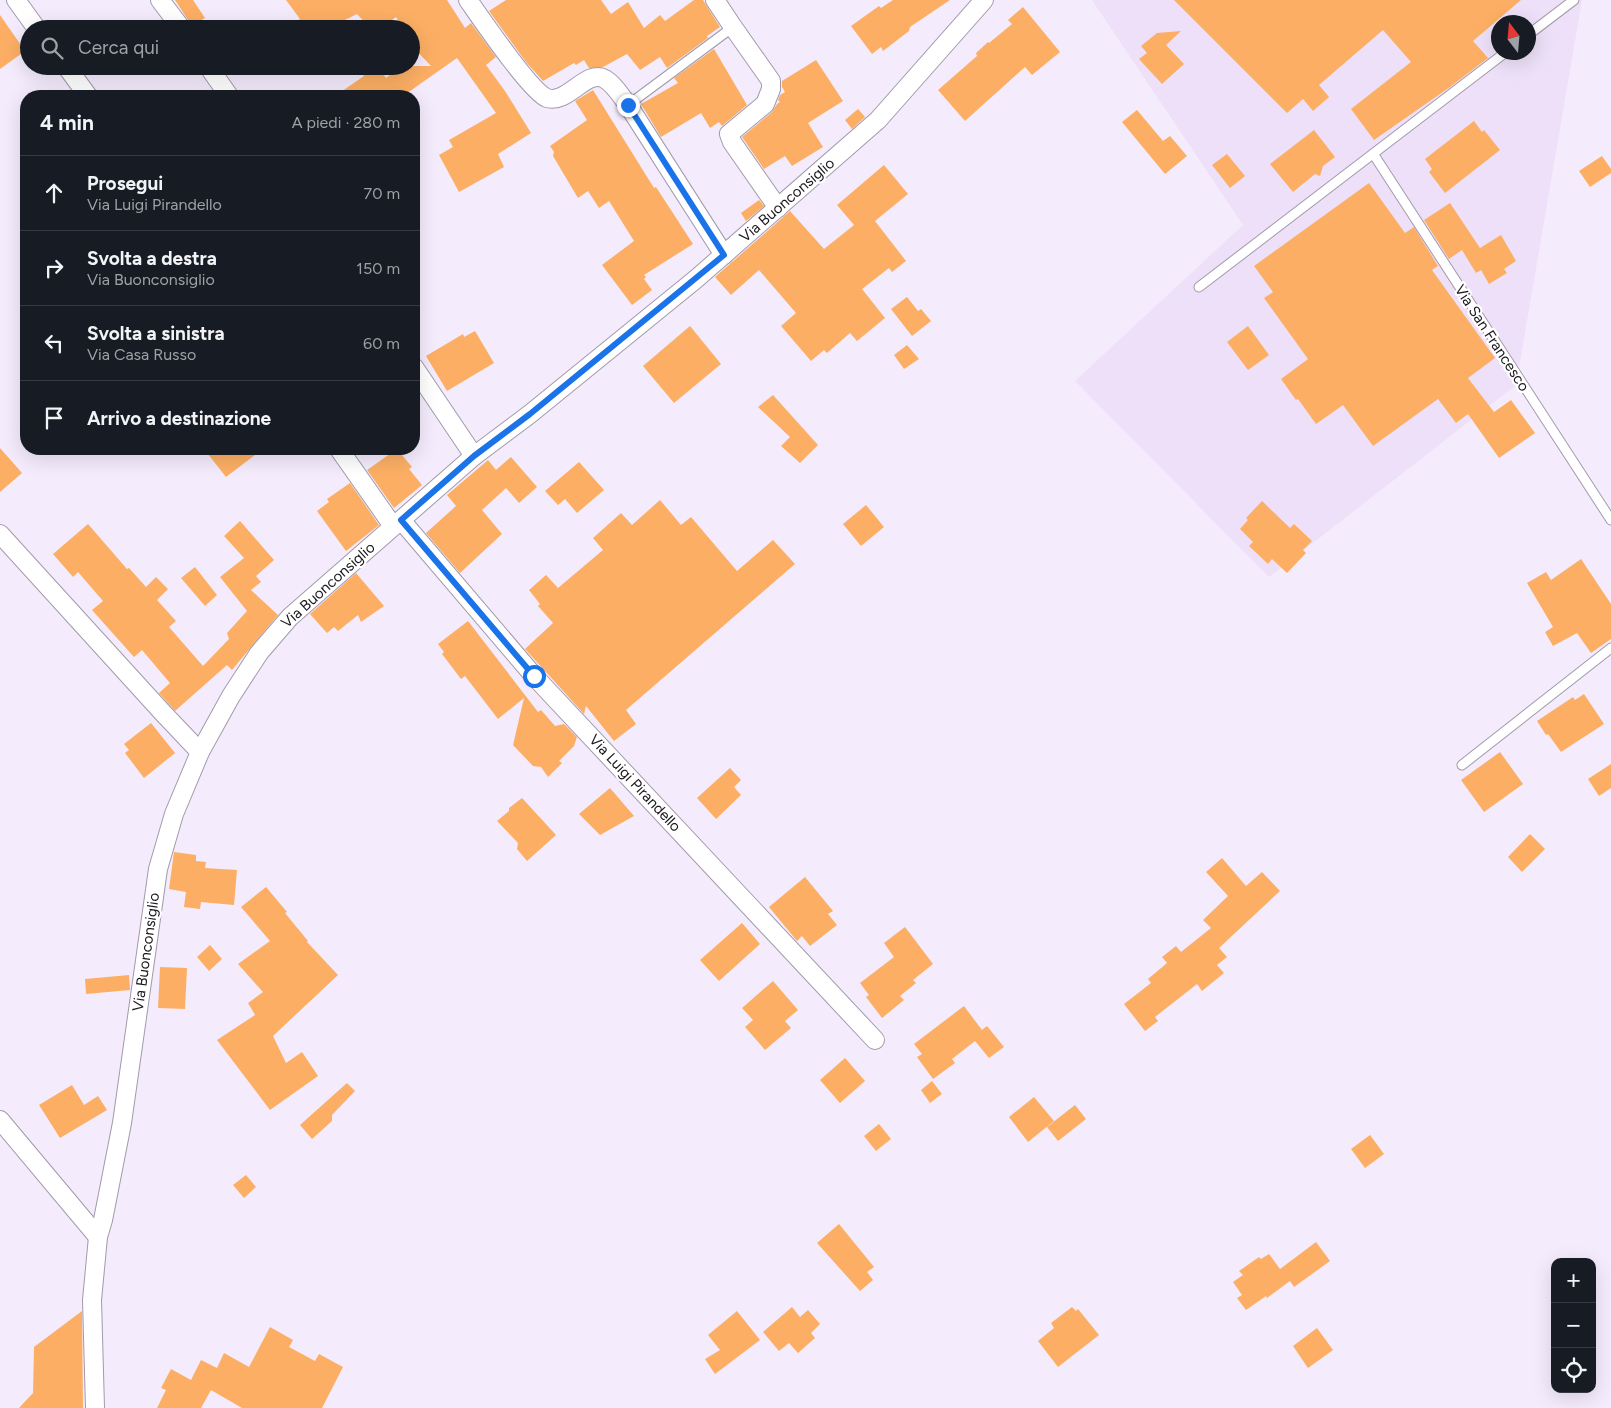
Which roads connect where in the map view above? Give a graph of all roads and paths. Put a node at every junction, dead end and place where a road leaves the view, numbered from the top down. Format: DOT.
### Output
graph roads {
  1 [pos="16,0"];
  2 [pos="160,0"];
  3 [pos="468,0"];
  4 [pos="715,0"];
  5 [pos="984,0"];
  6 [pos="1574,0"];
  7 [pos="30,20"];
  8 [pos="175,20"];
  9 [pos="732,28"];
  10 [pos="1536,29"];
  11 [pos="1496,60"];
  12 [pos="73,75"];
  13 [pos="214,75"];
  14 [pos="84,90"];
  15 [pos="225,90"];
  16 [pos="628,105"];
  17 [pos="1374,155"];
  18 [pos="778,208"];
  19 [pos="724,255"];
  20 [pos="1199,287"];
  21 [pos="420,376"];
  22 [pos="344,455"];
  23 [pos="474,456"];
  24 [pos="1611,520"];
  25 [pos="397,523"];
  26 [pos="0,534"];
  27 [pos="1611,648"];
  28 [pos="200,752"];
  29 [pos="1462,765"];
  30 [pos="875,1040"];
  31 [pos="0,1120"];
  32 [pos="98,1236"];
  33 [pos="96,1408"];
  1 -- 7 [label="street"];
  2 -- 8 [label="street"];
  3 -- 16 [label="street"];
  4 -- 9 [label="street"];
  5 -- 18 [label="street, Via Buonconsiglio"];
  6 -- 10 [label="lane"];
  9 -- 16 [label="lane"];
  9 -- 18 [label="street"];
  11 -- 17 [label="lane"];
  12 -- 14 [label="street"];
  13 -- 15 [label="street"];
  16 -- 19 [label="street"];
  17 -- 20 [label="lane"];
  17 -- 24 [label="lane, Via San Francesco"];
  18 -- 19 [label="street, Via Buonconsiglio"];
  19 -- 23 [label="street, Via Buonconsiglio"];
  21 -- 23 [label="street"];
  22 -- 25 [label="street, Via Luigi Pirandello"];
  23 -- 25 [label="street, Via Buonconsiglio"];
  25 -- 28 [label="street, Via Buonconsiglio"];
  25 -- 30 [label="street, Via Luigi Pirandello"];
  26 -- 28 [label="street"];
  27 -- 29 [label="lane"];
  28 -- 32 [label="street, Via Buonconsiglio"];
  31 -- 32 [label="street"];
  32 -- 33 [label="street, Via Buonconsiglio"];
}
